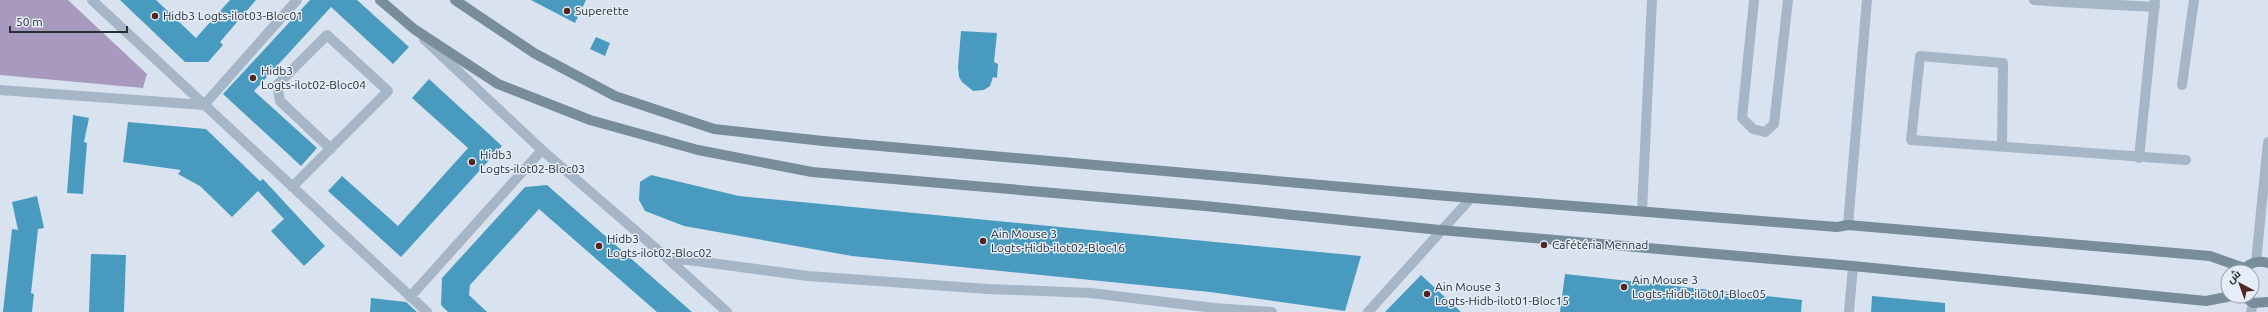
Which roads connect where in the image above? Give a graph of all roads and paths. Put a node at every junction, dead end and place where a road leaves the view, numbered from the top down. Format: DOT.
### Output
graph roads {
  1 [pos="92,0"];
  2 [pos="297,0"];
  3 [pos="380,0"];
  4 [pos="455,0"];
  5 [pos="1652,0"];
  6 [pos="1754,0"];
  7 [pos="1788,0"];
  8 [pos="1867,0"];
  9 [pos="2034,0"];
  10 [pos="2194,0"];
  11 [pos="2061,1"];
  12 [pos="2155,3"];
  13 [pos="414,30"];
  14 [pos="2182,84"];
  15 [pos="0,93"];
  16 [pos="204,105"];
  17 [pos="2268,142"];
  18 [pos="2002,147"];
  19 [pos="331,149"];
  20 [pos="542,150"];
  21 [pos="2139,158"];
  22 [pos="2186,160"];
  23 [pos="292,187"];
  24 [pos="1471,198"];
  25 [pos="1642,211"];
  26 [pos="1848,225"];
  27 [pos="1440,230"];
  28 [pos="666,257"];
  29 [pos="2256,262"];
  30 [pos="2268,263"];
  31 [pos="2229,264"];
  32 [pos="2253,264"];
  33 [pos="1853,266"];
  34 [pos="410,297"];
  35 [pos="2220,298"];
  36 [pos="2268,302"];
  37 [pos="2252,308"];
  38 [pos="426,312"];
  39 [pos="727,312"];
  40 [pos="1272,312"];
  41 [pos="1368,312"];
  42 [pos="1849,312"];
  1 -- 16 [label="street"];
  2 -- 16 [label="street"];
  3 -- 13 [label="street"];
  4 -- 24 [label="street"];
  5 -- 25 [label="street"];
  6 -- 7 [label="street"];
  8 -- 26 [label="street"];
  9 -- 11 [label="street"];
  10 -- 14 [label="street"];
  11 -- 12 [label="street"];
  12 -- 21 [label="street"];
  13 -- 20 [label="street"];
  13 -- 27 [label="street"];
  15 -- 16 [label="street"];
  16 -- 23 [label="street"];
  17 -- 29 [label="street"];
  18 -- 18 [label="street"];
  18 -- 21 [label="street"];
  19 -- 19 [label="street"];
  19 -- 23 [label="street"];
  20 -- 28 [label="street"];
  20 -- 34 [label="street"];
  21 -- 22 [label="street"];
  23 -- 34 [label="street"];
  24 -- 25 [label="street"];
  24 -- 27 [label="street"];
  25 -- 26 [label="street"];
  26 -- 31 [label="street"];
  27 -- 33 [label="street"];
  27 -- 41 [label="street"];
  28 -- 39 [label="street"];
  28 -- 40 [label="street"];
  29 -- 30 [label="street"];
  29 -- 32 [label="street"];
  33 -- 35 [label="street"];
  33 -- 42 [label="street"];
  34 -- 38 [label="street"];
  36 -- 37 [label="street"];
}
